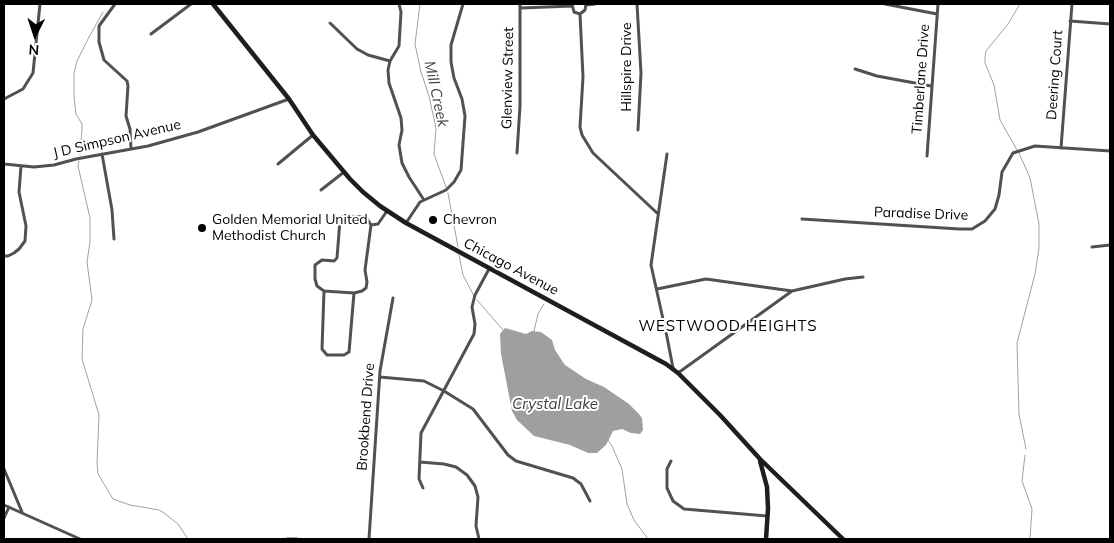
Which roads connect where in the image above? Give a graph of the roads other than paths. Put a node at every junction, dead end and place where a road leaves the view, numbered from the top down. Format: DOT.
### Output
graph roads {
  1 [pos="40,4"];
  2 [pos="115,4"];
  3 [pos="191,4"];
  4 [pos="213,4"];
  5 [pos="399,4"];
  6 [pos="463,4"];
  7 [pos="586,4"];
  8 [pos="596,4"];
  9 [pos="636,4"];
  10 [pos="885,4"];
  11 [pos="938,4"];
  12 [pos="1072,4"];
  13 [pos="572,5"];
  14 [pos="520,6"];
  15 [pos="580,14"];
  16 [pos="937,14"];
  17 [pos="1070,21"];
  18 [pos="330,23"];
  19 [pos="1110,24"];
  20 [pos="151,34"];
  21 [pos="390,61"];
  22 [pos="855,69"];
  23 [pos="931,86"];
  24 [pos="4,99"];
  25 [pos="289,100"];
  26 [pos="638,130"];
  27 [pos="313,135"];
  28 [pos="1061,148"];
  29 [pos="131,149"];
  30 [pos="1110,151"];
  31 [pos="102,154"];
  32 [pos="517,154"];
  33 [pos="667,154"];
  34 [pos="927,156"];
  35 [pos="4,164"];
  36 [pos="278,164"];
  37 [pos="22,166"];
  38 [pos="344,172"];
  39 [pos="321,190"];
  40 [pos="424,200"];
  41 [pos="388,210"];
  42 [pos="658,213"];
  43 [pos="802,218"];
  44 [pos="406,223"];
  45 [pos="371,224"];
  46 [pos="114,239"];
  47 [pos="1110,245"];
  48 [pos="1092,247"];
  49 [pos="4,256"];
  50 [pos="489,269"];
  51 [pos="863,277"];
  52 [pos="657,289"];
  53 [pos="324,291"];
  54 [pos="792,291"];
  55 [pos="354,293"];
  56 [pos="393,298"];
  57 [pos="673,369"];
  58 [pos="678,373"];
  59 [pos="380,377"];
  60 [pos="444,391"];
  61 [pos="760,460"];
  62 [pos="671,461"];
  63 [pos="420,462"];
  64 [pos="4,469"];
  65 [pos="423,488"];
  66 [pos="590,501"];
  67 [pos="4,505"];
  68 [pos="9,507"];
  69 [pos="23,513"];
  70 [pos="768,516"];
  71 [pos="4,518"];
  72 [pos="80,539"];
  73 [pos="287,539"];
  74 [pos="297,539"];
  75 [pos="369,539"];
  76 [pos="479,539"];
  77 [pos="766,539"];
  78 [pos="843,539"];
  1 -- 24 [label="street"];
  2 -- 29 [label="street"];
  3 -- 20 [label="street"];
  4 -- 25 [label="street, Chicago Avenue"];
  5 -- 21 [label="street"];
  6 -- 40 [label="street"];
  7 -- 8 [label="street"];
  7 -- 15 [label="street"];
  9 -- 26 [label="street, Hillspire Drive"];
  10 -- 16 [label="street"];
  11 -- 16 [label="street, Timberlane Drive"];
  12 -- 17 [label="street, Deering Court"];
  13 -- 14 [label="street"];
  13 -- 15 [label="street"];
  14 -- 32 [label="street, Glenview Street"];
  15 -- 42 [label="street"];
  16 -- 23 [label="street, Timberlane Drive"];
  17 -- 19 [label="street"];
  17 -- 28 [label="street, Deering Court"];
  18 -- 21 [label="street"];
  21 -- 40 [label="street"];
  22 -- 23 [label="street"];
  23 -- 34 [label="street, Timberlane Drive"];
  25 -- 27 [label="street, Chicago Avenue"];
  25 -- 29 [label="street, J D Simpson Avenue"];
  27 -- 36 [label="street"];
  27 -- 38 [label="street, Chicago Avenue"];
  28 -- 30 [label="street, Paradise Drive"];
  28 -- 43 [label="street, Paradise Drive"];
  29 -- 31 [label="street, J D Simpson Avenue"];
  31 -- 37 [label="street, J D Simpson Avenue"];
  31 -- 46 [label="street"];
  33 -- 42 [label="street"];
  35 -- 37 [label="street, J D Simpson Avenue"];
  37 -- 49 [label="street"];
  38 -- 39 [label="street"];
  38 -- 41 [label="street, Chicago Avenue"];
  40 -- 44 [label="street"];
  41 -- 44 [label="street, Chicago Avenue"];
  41 -- 45 [label="street"];
  42 -- 52 [label="street"];
  44 -- 50 [label="street, Chicago Avenue"];
  45 -- 53 [label="street"];
  45 -- 55 [label="street"];
  47 -- 48 [label="street"];
  50 -- 57 [label="street, Chicago Avenue"];
  50 -- 60 [label="street"];
  51 -- 54 [label="street"];
  52 -- 54 [label="street"];
  52 -- 57 [label="street"];
  53 -- 55 [label="street"];
  53 -- 55 [label="street"];
  54 -- 58 [label="street"];
  56 -- 59 [label="street, Brookbend Drive"];
  57 -- 58 [label="street, Chicago Avenue"];
  58 -- 61 [label="street, Chicago Avenue"];
  59 -- 60 [label="street"];
  59 -- 75 [label="street, Brookbend Drive"];
  60 -- 63 [label="street"];
  60 -- 66 [label="street"];
  61 -- 70 [label="street"];
  61 -- 78 [label="street, Chicago Avenue"];
  62 -- 70 [label="street"];
  63 -- 65 [label="street"];
  63 -- 76 [label="street"];
  64 -- 69 [label="street"];
  67 -- 68 [label="street"];
  68 -- 69 [label="street"];
  68 -- 71 [label="street"];
  69 -- 72 [label="street"];
  70 -- 77 [label="street"];
  73 -- 74 [label="street"];
}
